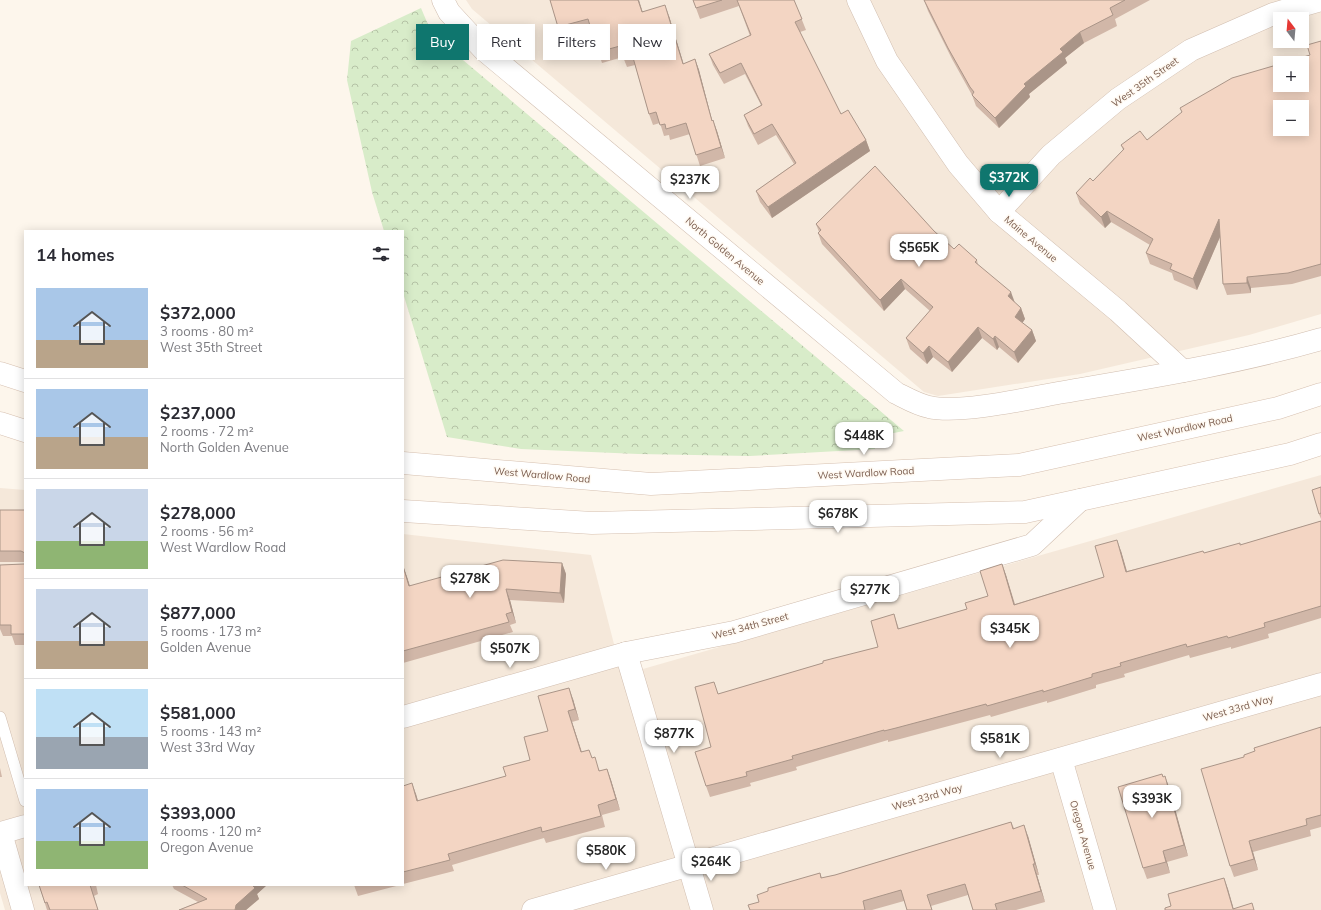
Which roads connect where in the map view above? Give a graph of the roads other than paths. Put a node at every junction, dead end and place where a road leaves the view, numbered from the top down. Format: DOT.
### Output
graph roads {
  1 [pos="443,0"];
  2 [pos="858,0"];
  3 [pos="1321,0"];
  4 [pos="999,212"];
  5 [pos="1321,339"];
  6 [pos="1183,371"];
  7 [pos="0,373"];
  8 [pos="24,381"];
  9 [pos="1321,394"];
  10 [pos="0,424"];
  11 [pos="24,431"];
  12 [pos="1321,444"];
  13 [pos="404,463"];
  14 [pos="1080,500"];
  15 [pos="404,511"];
  16 [pos="626,653"];
  17 [pos="1321,684"];
  18 [pos="0,717"];
  19 [pos="404,717"];
  20 [pos="1061,760"];
  21 [pos="24,798"];
  22 [pos="24,826"];
  23 [pos="1,833"];
  24 [pos="689,864"];
  25 [pos="23,910"];
  26 [pos="533,910"];
  27 [pos="702,910"];
  28 [pos="1105,910"];
  1 -- 6 [label="street, North Golden Avenue"];
  2 -- 4 [label="street, Maine Avenue"];
  3 -- 4 [label="street, West 35th Street"];
  4 -- 6 [label="street, Maine Avenue"];
  5 -- 6 [label="street"];
  7 -- 8 [label="street"];
  9 -- 13 [label="street, West Wardlow Road"];
  10 -- 11 [label="street"];
  12 -- 14 [label="street"];
  14 -- 15 [label="street"];
  14 -- 16 [label="street, West 34th Street"];
  16 -- 19 [label="street, West 34th Street"];
  16 -- 24 [label="street"];
  17 -- 20 [label="street, West 33rd Way"];
  18 -- 21 [label="lane"];
  20 -- 24 [label="street, West 33rd Way"];
  20 -- 28 [label="street, Oregon Avenue"];
  22 -- 23 [label="street"];
  23 -- 25 [label="street"];
  24 -- 26 [label="street, West 33rd Way"];
  24 -- 27 [label="street"];
}
